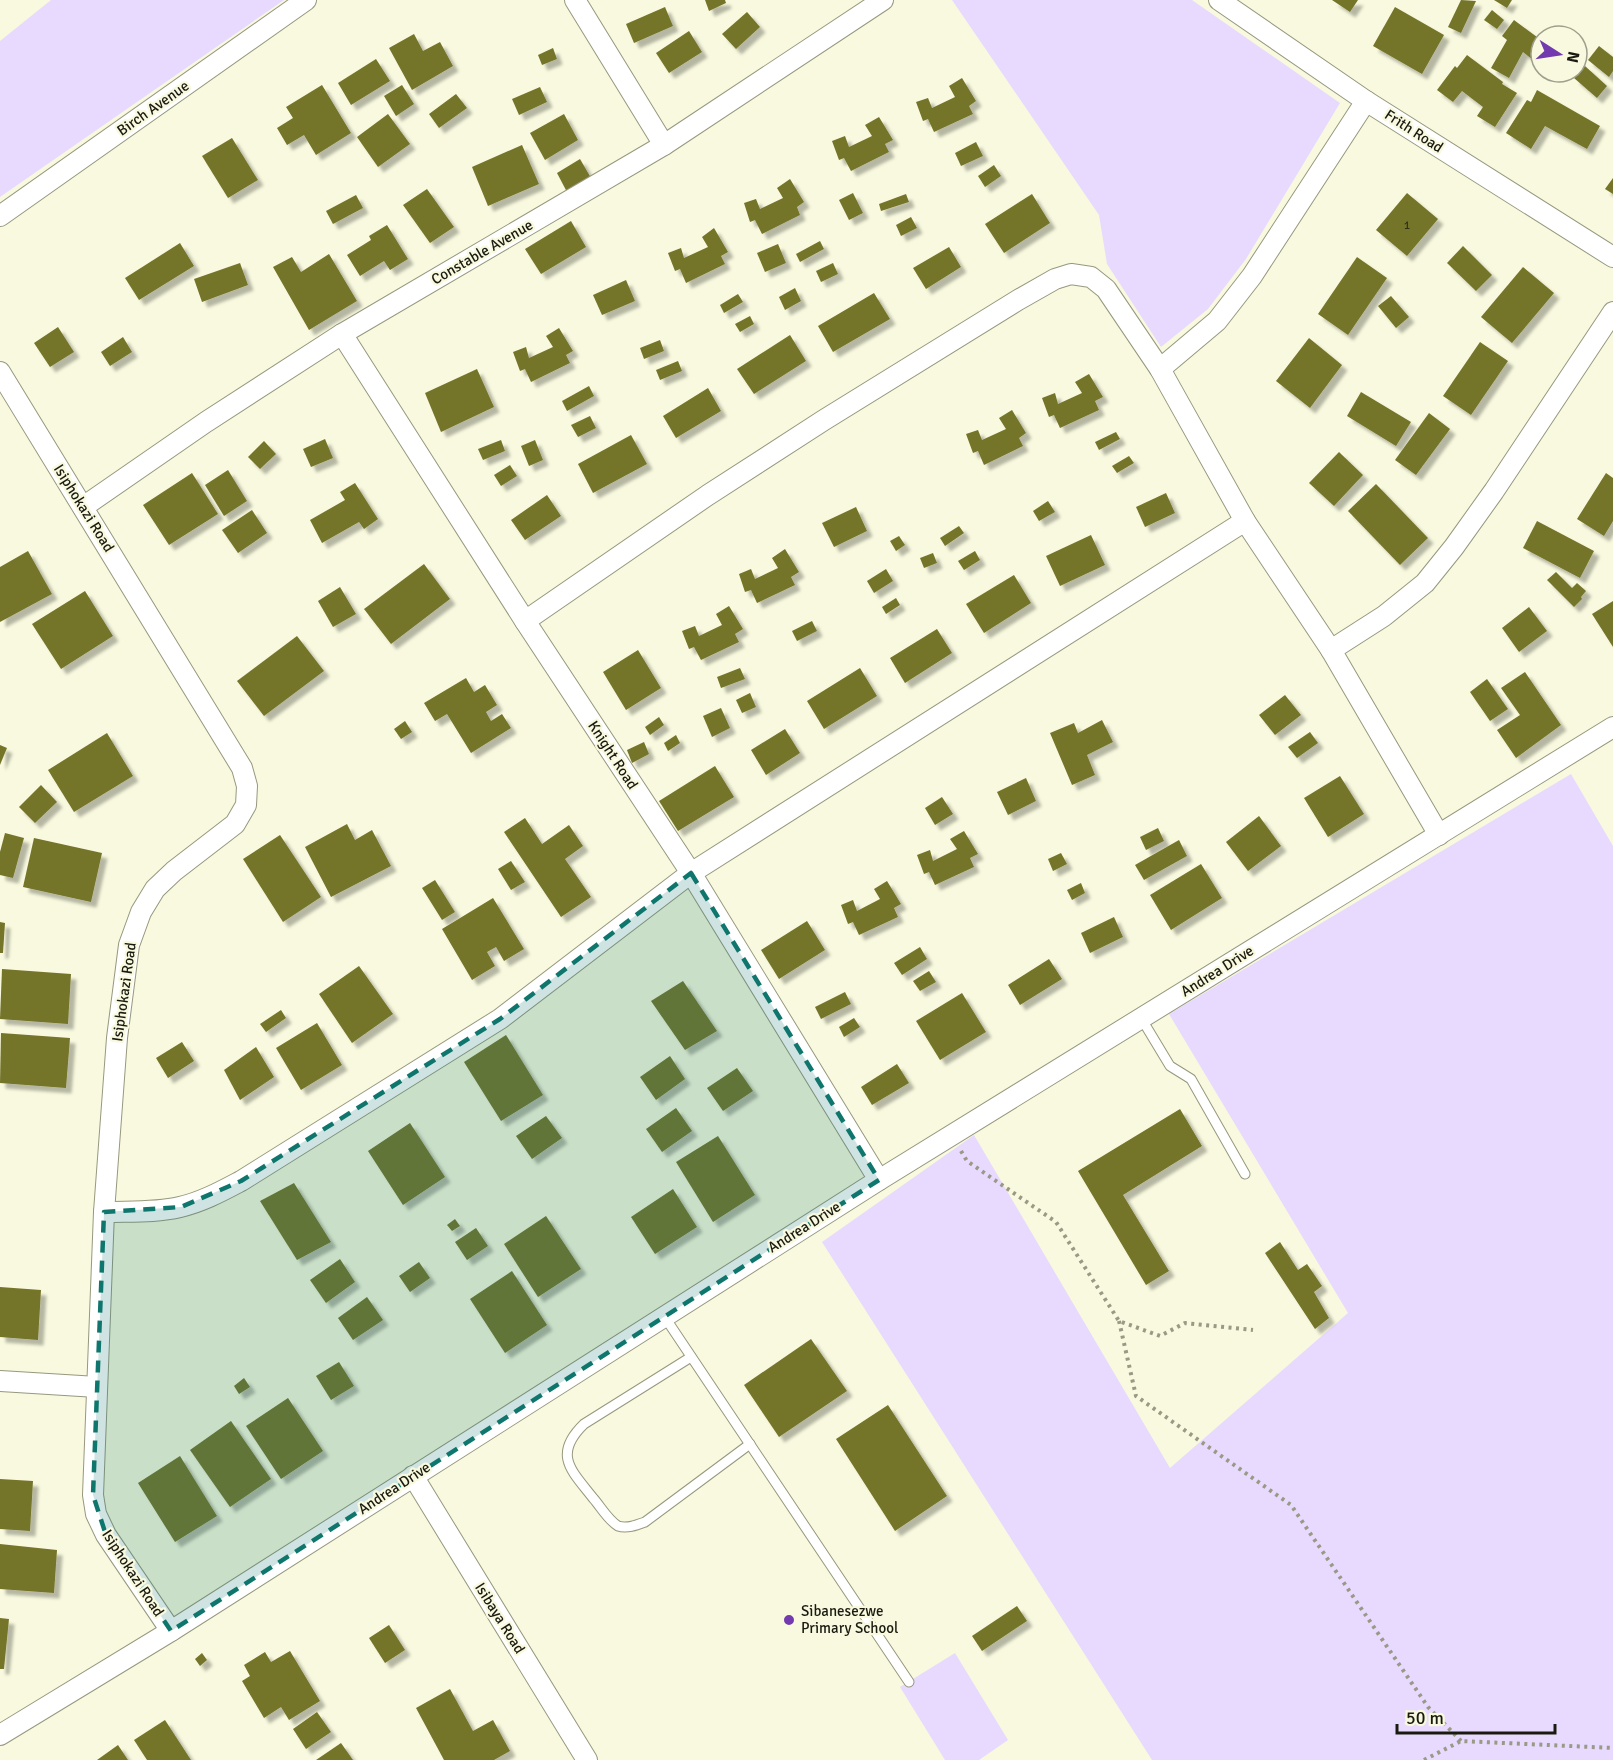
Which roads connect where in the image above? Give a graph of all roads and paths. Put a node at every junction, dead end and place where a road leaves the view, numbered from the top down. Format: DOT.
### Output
graph roads {
  1 [pos="306,0"];
  2 [pos="575,0"];
  3 [pos="883,0"];
  4 [pos="1219,0"];
  5 [pos="1366,100"];
  6 [pos="664,145"];
  7 [pos="0,216"];
  8 [pos="1613,257"];
  9 [pos="1613,312"];
  10 [pos="342,334"];
  11 [pos="1160,369"];
  12 [pos="0,372"];
  13 [pos="83,507"];
  14 [pos="1245,521"];
  15 [pos="525,621"];
  16 [pos="1332,650"];
  17 [pos="1613,727"];
  18 [pos="1439,835"];
  19 [pos="691,873"];
  20 [pos="1141,1018"];
  21 [pos="950,1136"];
  22 [pos="1245,1174"];
  23 [pos="879,1180"];
  24 [pos="104,1212"];
  25 [pos="664,1316"];
  26 [pos="1119,1321"];
  27 [pos="1253,1330"];
  28 [pos="691,1357"];
  29 [pos="0,1381"];
  30 [pos="97,1387"];
  31 [pos="750,1444"];
  32 [pos="413,1476"];
  33 [pos="171,1631"];
  34 [pos="909,1682"];
  35 [pos="0,1735"];
  36 [pos="1461,1741"];
  37 [pos="1613,1748"];
  38 [pos="586,1759"];
  39 [pos="1424,1760"];
  1 -- 7 [label="street, Birch Avenue"];
  2 -- 6 [label="street"];
  3 -- 6 [label="street, Constable Avenue"];
  4 -- 5 [label="street, Frith Road"];
  5 -- 8 [label="street, Frith Road"];
  5 -- 11 [label="street"];
  6 -- 10 [label="street, Constable Avenue"];
  9 -- 16 [label="street"];
  10 -- 13 [label="street, Constable Avenue"];
  10 -- 15 [label="street, Knight Road"];
  11 -- 14 [label="street"];
  11 -- 15 [label="street"];
  12 -- 13 [label="street, Isiphokazi Road"];
  13 -- 24 [label="street, Isiphokazi Road"];
  14 -- 16 [label="street"];
  14 -- 19 [label="street"];
  15 -- 19 [label="street, Knight Road"];
  16 -- 18 [label="street"];
  17 -- 18 [label="street, Andrea Drive"];
  18 -- 20 [label="street, Andrea Drive"];
  19 -- 23 [label="street, Knight Road"];
  19 -- 24 [label="street"];
  20 -- 21 [label="street, Andrea Drive"];
  20 -- 22 [label="lane"];
  21 -- 23 [label="street, Andrea Drive"];
  21 -- 26 [label="path"];
  23 -- 25 [label="street, Andrea Drive"];
  24 -- 30 [label="street, Isiphokazi Road"];
  25 -- 28 [label="lane"];
  25 -- 32 [label="street, Andrea Drive"];
  26 -- 27 [label="path"];
  26 -- 36 [label="path"];
  28 -- 31 [label="lane"];
  28 -- 31 [label="lane"];
  29 -- 30 [label="street"];
  30 -- 33 [label="street, Isiphokazi Road"];
  31 -- 34 [label="lane"];
  32 -- 33 [label="street, Andrea Drive"];
  32 -- 38 [label="street, Isibaya Road"];
  33 -- 35 [label="street, Andrea Drive"];
  36 -- 37 [label="path"];
  36 -- 39 [label="path"];
}
